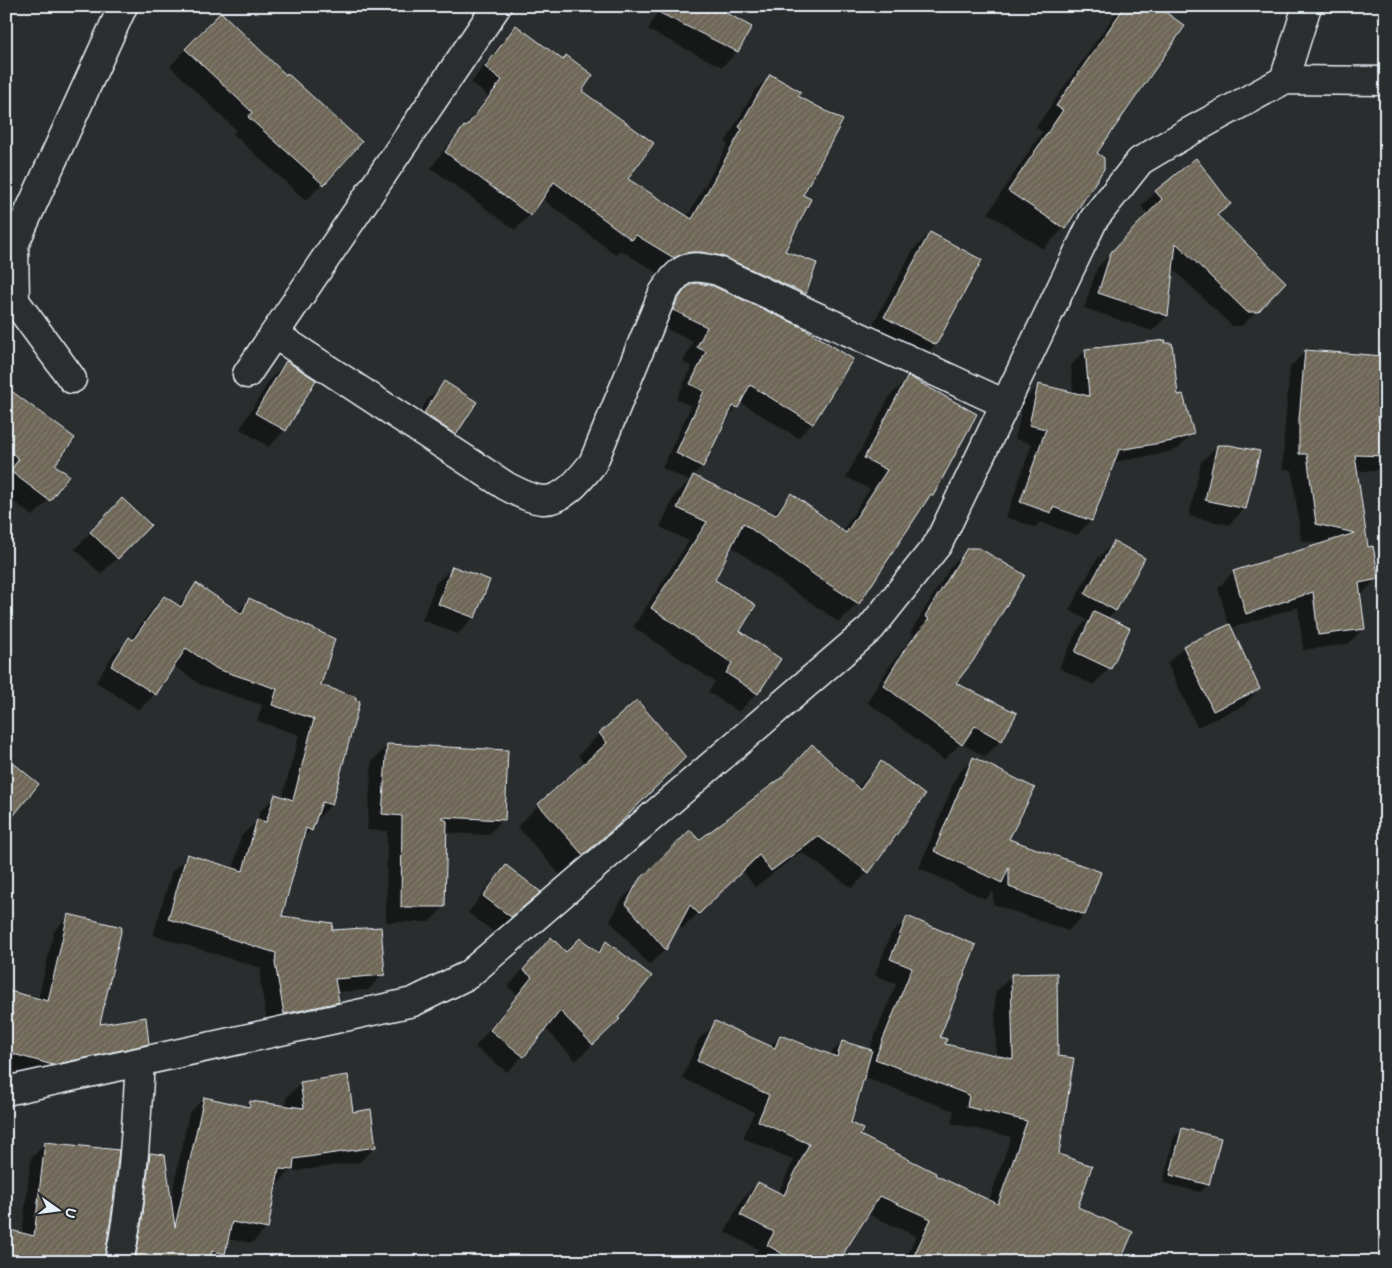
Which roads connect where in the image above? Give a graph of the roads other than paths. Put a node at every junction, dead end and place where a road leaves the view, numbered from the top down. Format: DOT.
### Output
graph roads {
  1 [pos="123,6"];
  2 [pos="498,6"];
  3 [pos="1307,6"];
  4 [pos="1284,80"];
  5 [pos="1386,81"];
  6 [pos="274,334"];
  7 [pos="247,374"];
  8 [pos="72,379"];
  9 [pos="1005,404"];
  10 [pos="140,1062"];
  11 [pos="6,1091"];
  12 [pos="119,1262"];
  1 -- 8 [label="street"];
  2 -- 6 [label="street"];
  3 -- 4 [label="street"];
  4 -- 5 [label="street"];
  4 -- 9 [label="street"];
  6 -- 7 [label="street"];
  6 -- 9 [label="street"];
  9 -- 10 [label="street"];
  10 -- 11 [label="street"];
  10 -- 12 [label="street"];
}
